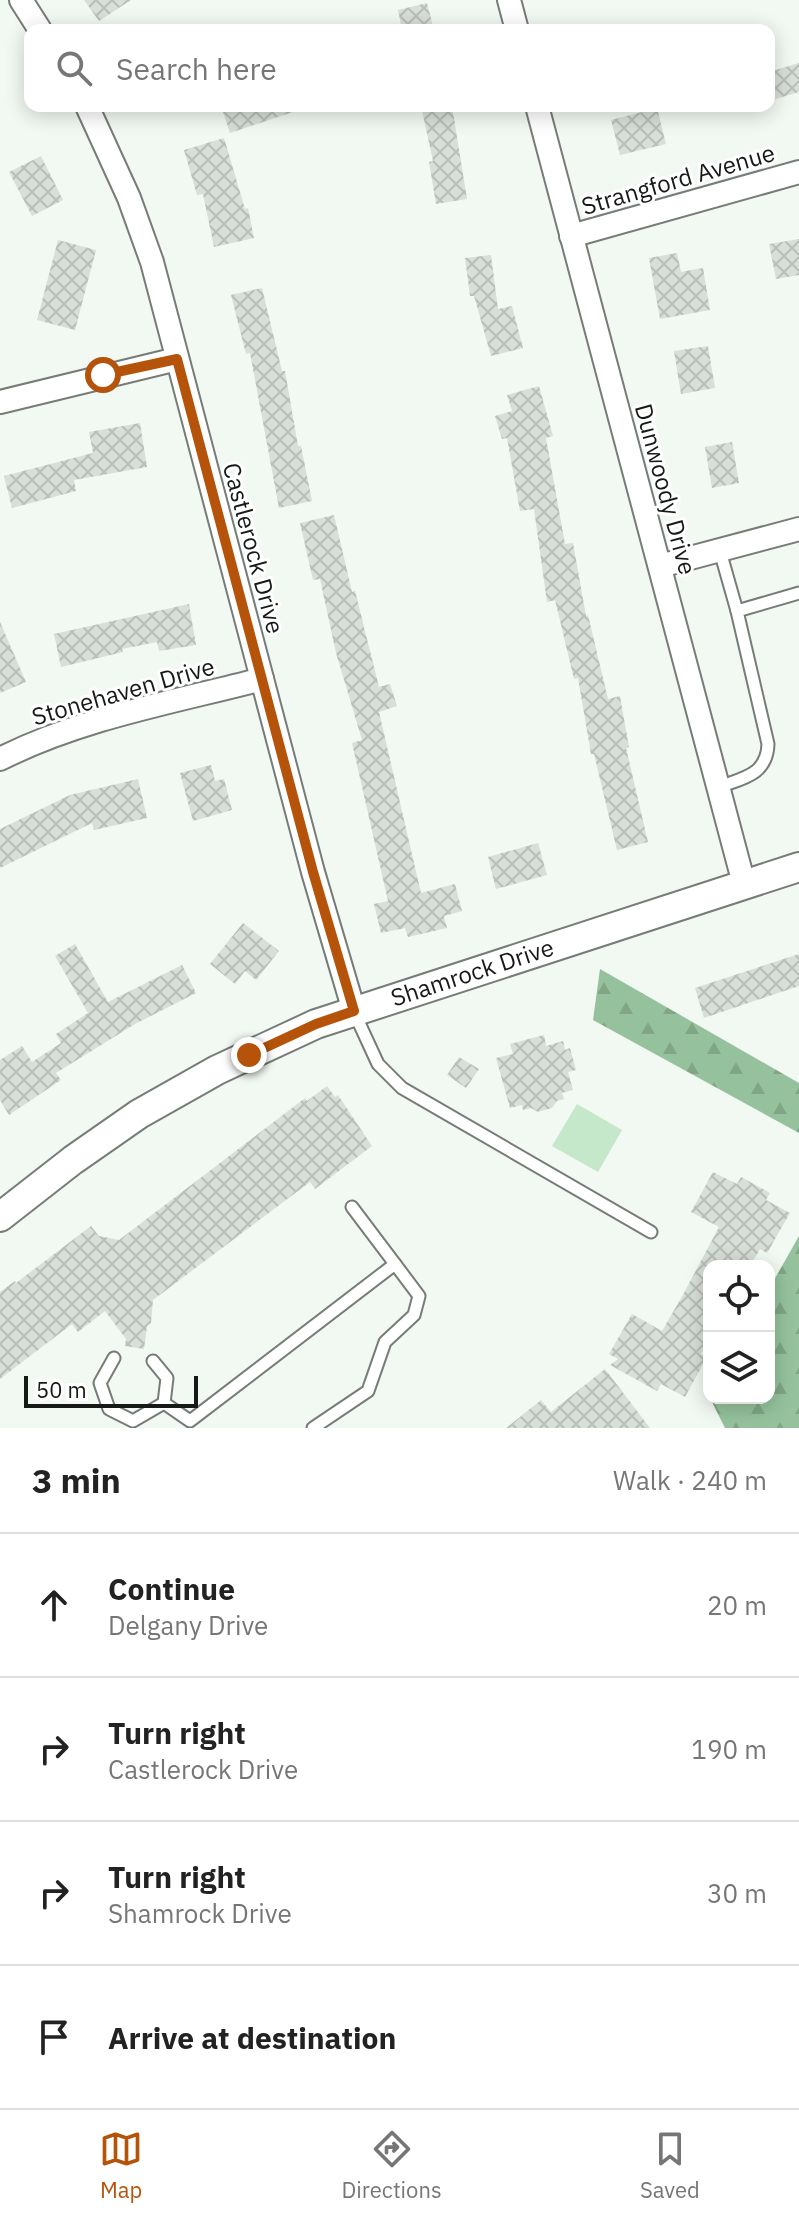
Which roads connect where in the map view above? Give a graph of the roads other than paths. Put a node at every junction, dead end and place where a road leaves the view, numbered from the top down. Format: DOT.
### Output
graph roads {
  1 [pos="21,0"];
  2 [pos="509,0"];
  3 [pos="36,24"];
  4 [pos="515,24"];
  5 [pos="90,112"];
  6 [pos="539,112"];
  7 [pos="799,172"];
  8 [pos="571,236"];
  9 [pos="177,359"];
  10 [pos="0,402"];
  11 [pos="799,529"];
  12 [pos="720,551"];
  13 [pos="660,566"];
  14 [pos="799,593"];
  15 [pos="737,611"];
  16 [pos="262,679"];
  17 [pos="0,759"];
  18 [pos="719,787"];
  19 [pos="799,867"];
  20 [pos="744,884"];
  21 [pos="354,1011"];
  22 [pos="352,1207"];
  23 [pos="0,1217"];
  24 [pos="651,1232"];
  25 [pos="395,1264"];
  26 [pos="114,1358"];
  27 [pos="153,1361"];
  28 [pos="164,1403"];
  29 [pos="190,1421"];
  30 [pos="201,1428"];
  31 [pos="313,1428"];
  1 -- 3 [label="street"];
  2 -- 4 [label="street"];
  5 -- 9 [label="street, Castlerock Drive"];
  6 -- 8 [label="street, Dunwoody Drive"];
  7 -- 8 [label="street, Strangford Avenue"];
  8 -- 13 [label="street, Dunwoody Drive"];
  9 -- 10 [label="street"];
  9 -- 16 [label="street, Castlerock Drive"];
  11 -- 12 [label="street"];
  12 -- 13 [label="street"];
  12 -- 15 [label="lane"];
  13 -- 18 [label="street, Dunwoody Drive"];
  14 -- 15 [label="lane"];
  15 -- 18 [label="lane"];
  16 -- 17 [label="street, Stonehaven Drive"];
  16 -- 21 [label="street, Castlerock Drive"];
  18 -- 20 [label="street, Dunwoody Drive"];
  19 -- 20 [label="street, Shamrock Drive"];
  20 -- 21 [label="street, Shamrock Drive"];
  21 -- 23 [label="street, Shamrock Drive"];
  21 -- 24 [label="lane"];
  22 -- 25 [label="lane"];
  25 -- 29 [label="lane"];
  25 -- 31 [label="lane"];
  26 -- 28 [label="lane"];
  27 -- 28 [label="lane"];
  28 -- 29 [label="lane"];
  29 -- 30 [label="lane"];
}
